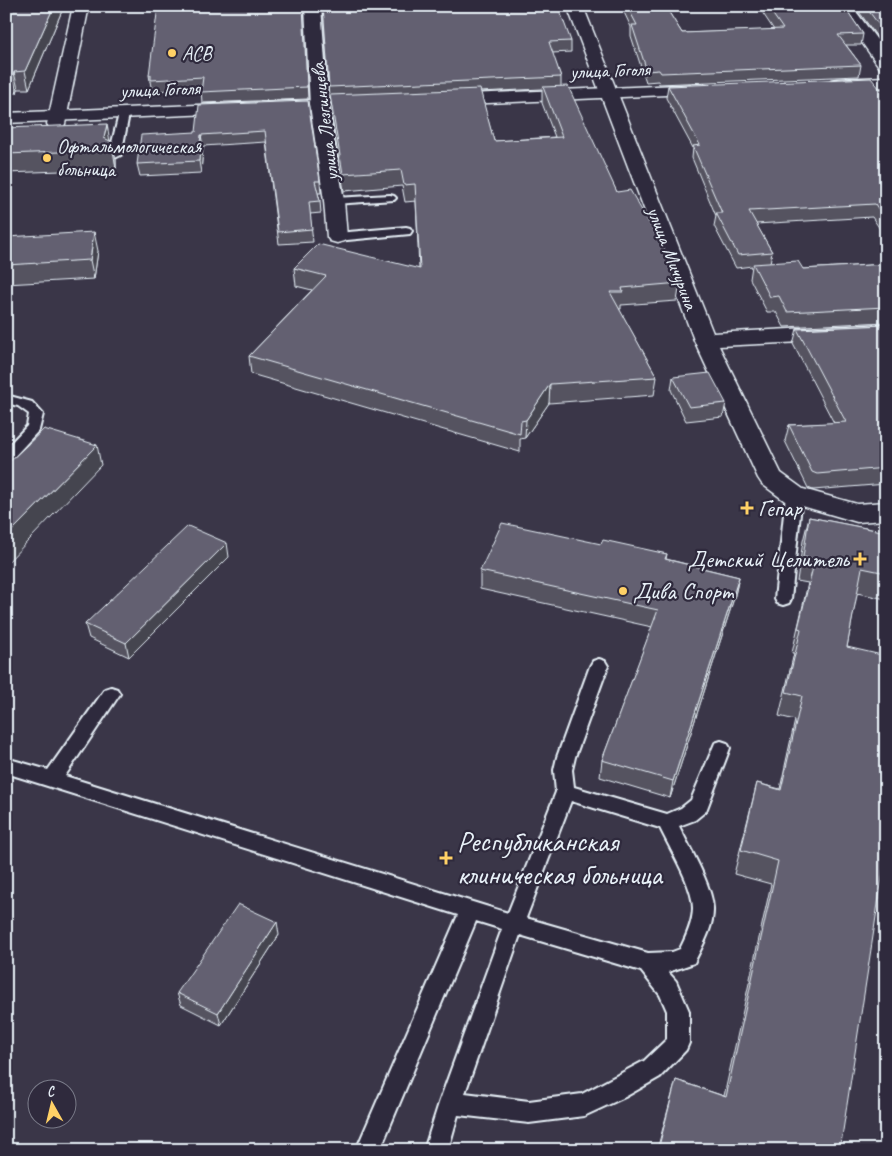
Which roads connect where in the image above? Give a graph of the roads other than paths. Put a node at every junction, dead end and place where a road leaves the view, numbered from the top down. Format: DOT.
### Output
graph roads {
  1 [pos="81,6"];
  2 [pos="313,6"];
  3 [pos="575,6"];
  4 [pos="844,6"];
  5 [pos="886,64"];
  6 [pos="886,82"];
  7 [pos="886,92"];
  8 [pos="719,93"];
  9 [pos="610,97"];
  10 [pos="428,105"];
  11 [pos="379,106"];
  12 [pos="320,109"];
  13 [pos="123,117"];
  14 [pos="6,118"];
  15 [pos="57,120"];
  16 [pos="6,127"];
  17 [pos="115,155"];
  18 [pos="390,198"];
  19 [pos="334,201"];
  20 [pos="406,231"];
  21 [pos="337,237"];
  22 [pos="886,331"];
  23 [pos="706,340"];
  24 [pos="6,399"];
  25 [pos="6,457"];
  26 [pos="794,495"];
  27 [pos="886,511"];
  28 [pos="783,599"];
  29 [pos="599,666"];
  30 [pos="112,694"];
  31 [pos="721,748"];
  32 [pos="6,765"];
  33 [pos="52,779"];
  34 [pos="566,792"];
  35 [pos="667,822"];
  36 [pos="471,909"];
  37 [pos="514,924"];
  38 [pos="648,963"];
  39 [pos="450,1102"];
  40 [pos="368,1150"];
  41 [pos="435,1150"];
  1 -- 15 [label="street"];
  2 -- 12 [label="street, улица Лезгинцева"];
  3 -- 9 [label="street, улица Мичурина"];
  4 -- 5 [label="street"];
  6 -- 7 [label="street"];
  8 -- 9 [label="street, улица Гоголя"];
  9 -- 10 [label="street, улица Гоголя"];
  9 -- 23 [label="street, улица Мичурина"];
  11 -- 12 [label="street, улица Гоголя"];
  12 -- 13 [label="street, улица Гоголя"];
  12 -- 19 [label="street, улица Лезгинцева"];
  13 -- 15 [label="street, улица Гоголя"];
  13 -- 17 [label="lane"];
  14 -- 15 [label="street, улица Гоголя"];
  15 -- 16 [label="street, улица Гоголя"];
  18 -- 19 [label="lane"];
  19 -- 21 [label="street, улица Лезгинцева"];
  20 -- 21 [label="lane"];
  22 -- 23 [label="street"];
  23 -- 26 [label="street, улица Мичурина"];
  24 -- 25 [label="lane"];
  26 -- 27 [label="street"];
  26 -- 28 [label="lane"];
  29 -- 34 [label="lane"];
  30 -- 33 [label="lane"];
  31 -- 35 [label="lane"];
  32 -- 33 [label="lane"];
  33 -- 36 [label="lane"];
  34 -- 35 [label="lane"];
  34 -- 37 [label="lane"];
  35 -- 38 [label="lane"];
  36 -- 37 [label="lane"];
  36 -- 40 [label="lane"];
  37 -- 38 [label="lane"];
  37 -- 39 [label="lane"];
  38 -- 39 [label="lane"];
  39 -- 41 [label="lane"];
}
